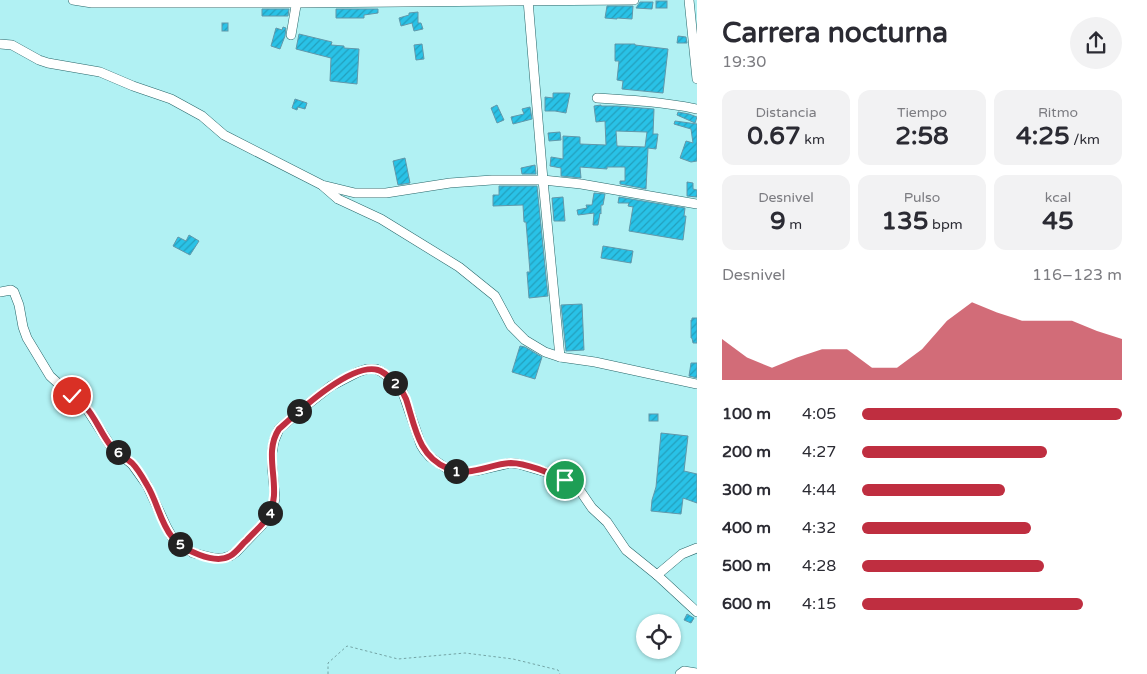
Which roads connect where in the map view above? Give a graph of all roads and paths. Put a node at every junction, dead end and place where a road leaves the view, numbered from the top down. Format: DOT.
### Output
graph roads {
  1 [pos="73,0"];
  2 [pos="528,0"];
  3 [pos="634,0"];
  4 [pos="689,0"];
  5 [pos="296,1"];
  6 [pos="291,35"];
  7 [pos="0,44"];
  8 [pos="697,78"];
  9 [pos="597,98"];
  10 [pos="697,109"];
  11 [pos="543,180"];
  12 [pos="322,186"];
  13 [pos="697,204"];
  14 [pos="0,292"];
  15 [pos="560,357"];
  16 [pos="697,384"];
  17 [pos="697,548"];
  18 [pos="657,575"];
  19 [pos="697,612"];
  20 [pos="697,673"];
  21 [pos="328,674"];
  22 [pos="560,674"];
  23 [pos="680,674"];
  1 -- 5 [label="street"];
  2 -- 3 [label="street"];
  2 -- 5 [label="street"];
  2 -- 11 [label="street"];
  4 -- 8 [label="street"];
  5 -- 6 [label="street"];
  7 -- 12 [label="street"];
  9 -- 10 [label="street"];
  11 -- 12 [label="street"];
  11 -- 13 [label="street"];
  11 -- 15 [label="street"];
  12 -- 15 [label="street"];
  14 -- 18 [label="street"];
  15 -- 16 [label="street"];
  17 -- 18 [label="street"];
  18 -- 19 [label="street"];
  20 -- 23 [label="street"];
  21 -- 22 [label="path"];
}
